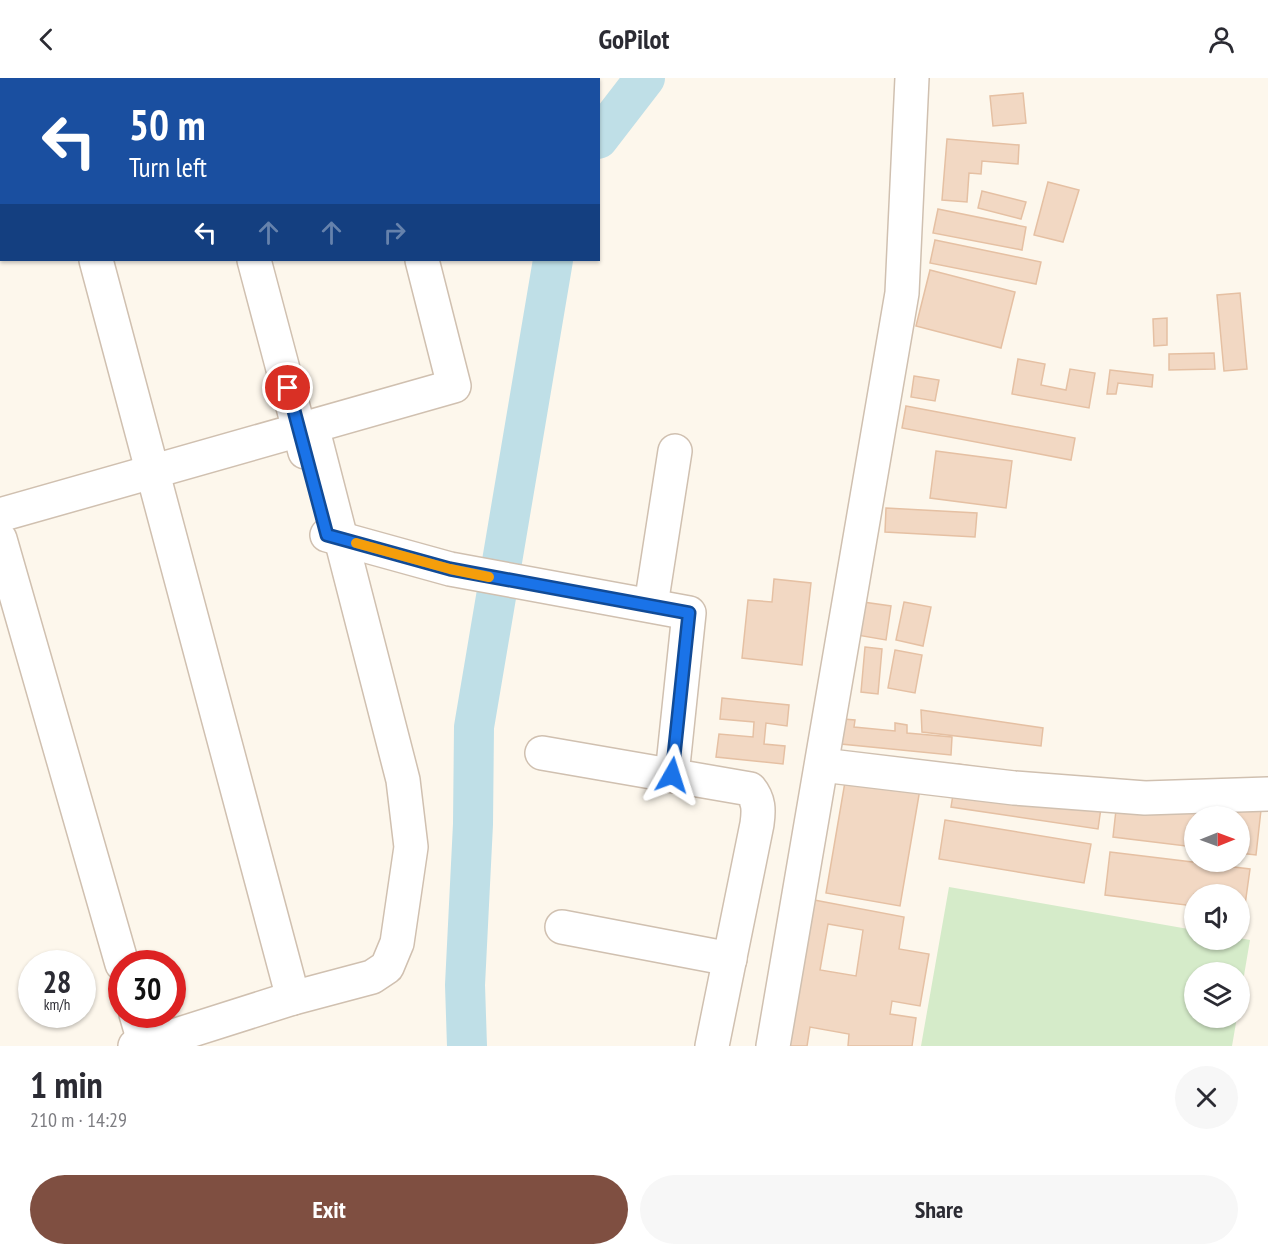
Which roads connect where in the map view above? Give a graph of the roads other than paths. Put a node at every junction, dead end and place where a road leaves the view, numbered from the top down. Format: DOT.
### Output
graph roads {
  1 [pos="912,78"];
  2 [pos="96,261"];
  3 [pos="254,261"];
  4 [pos="422,261"];
  5 [pos="306,430"];
  6 [pos="675,451"];
  7 [pos="151,471"];
  8 [pos="0,516"];
  9 [pos="327,535"];
  10 [pos="0,539"];
  11 [pos="651,605"];
  12 [pos="542,753"];
  13 [pos="822,765"];
  14 [pos="672,775"];
  15 [pos="395,794"];
  16 [pos="1268,794"];
  17 [pos="562,927"];
  18 [pos="118,950"];
  19 [pos="730,959"];
  20 [pos="293,998"];
  21 [pos="149,1038"];
  22 [pos="712,1046"];
  23 [pos="773,1046"];
  1 -- 13 [label="street"];
  2 -- 7 [label="street"];
  3 -- 5 [label="street"];
  4 -- 5 [label="street"];
  5 -- 7 [label="street"];
  5 -- 9 [label="street"];
  5 -- 20 [label="street"];
  6 -- 11 [label="street"];
  7 -- 8 [label="street"];
  7 -- 20 [label="street"];
  9 -- 11 [label="street"];
  9 -- 15 [label="street"];
  10 -- 18 [label="street"];
  11 -- 14 [label="street"];
  12 -- 14 [label="street"];
  13 -- 16 [label="street"];
  13 -- 23 [label="street"];
  14 -- 19 [label="street"];
  17 -- 19 [label="street"];
  19 -- 22 [label="street"];
  20 -- 21 [label="street"];
}
